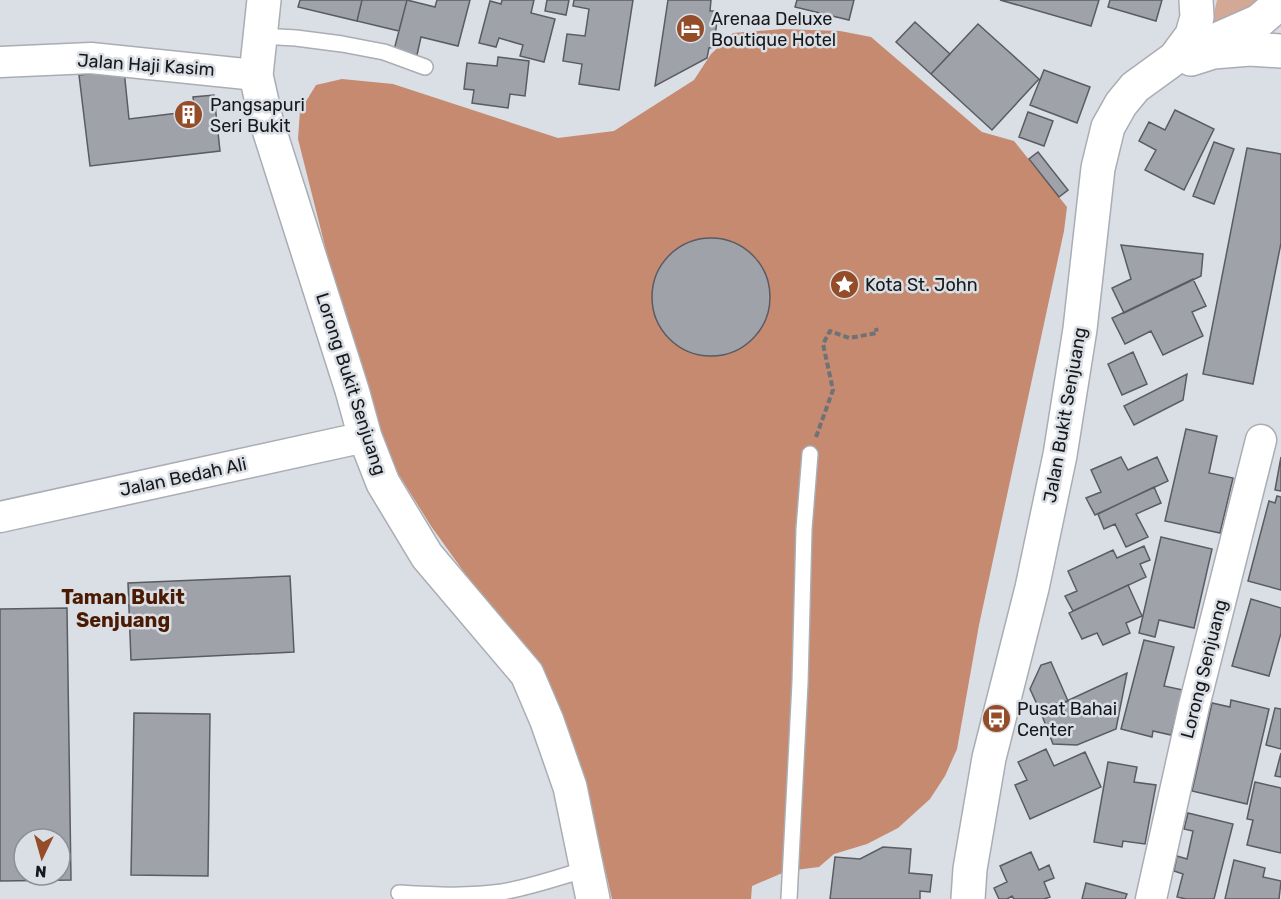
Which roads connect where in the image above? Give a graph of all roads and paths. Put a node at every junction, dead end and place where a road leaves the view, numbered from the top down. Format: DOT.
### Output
graph roads {
  1 [pos="264,0"];
  2 [pos="1196,0"];
  3 [pos="1281,2"];
  4 [pos="260,36"];
  5 [pos="1281,51"];
  6 [pos="0,63"];
  7 [pos="1168,63"];
  8 [pos="425,67"];
  9 [pos="256,75"];
  10 [pos="876,328"];
  11 [pos="365,437"];
  12 [pos="1261,440"];
  13 [pos="810,454"];
  14 [pos="0,517"];
  15 [pos="590,884"];
  16 [pos="399,893"];
  17 [pos="789,899"];
  18 [pos="968,899"];
  19 [pos="1151,899"];
  1 -- 4 [label="main road, Lorong Bukit Senjuang"];
  2 -- 7 [label="main road"];
  3 -- 7 [label="main road"];
  4 -- 8 [label="lane"];
  4 -- 9 [label="main road, Lorong Bukit Senjuang"];
  5 -- 7 [label="main road, Jalan Bukit Senjuang"];
  6 -- 9 [label="street, Jalan Haji Kasim"];
  7 -- 18 [label="main road, Jalan Bukit Senjuang"];
  9 -- 11 [label="main road, Lorong Bukit Senjuang"];
  10 -- 13 [label="path"];
  11 -- 14 [label="street, Jalan Bedah Ali"];
  11 -- 15 [label="main road, Lorong Bukit Senjuang"];
  12 -- 19 [label="street, Lorong Senjuang"];
  13 -- 17 [label="lane"];
  15 -- 16 [label="lane"];
}
